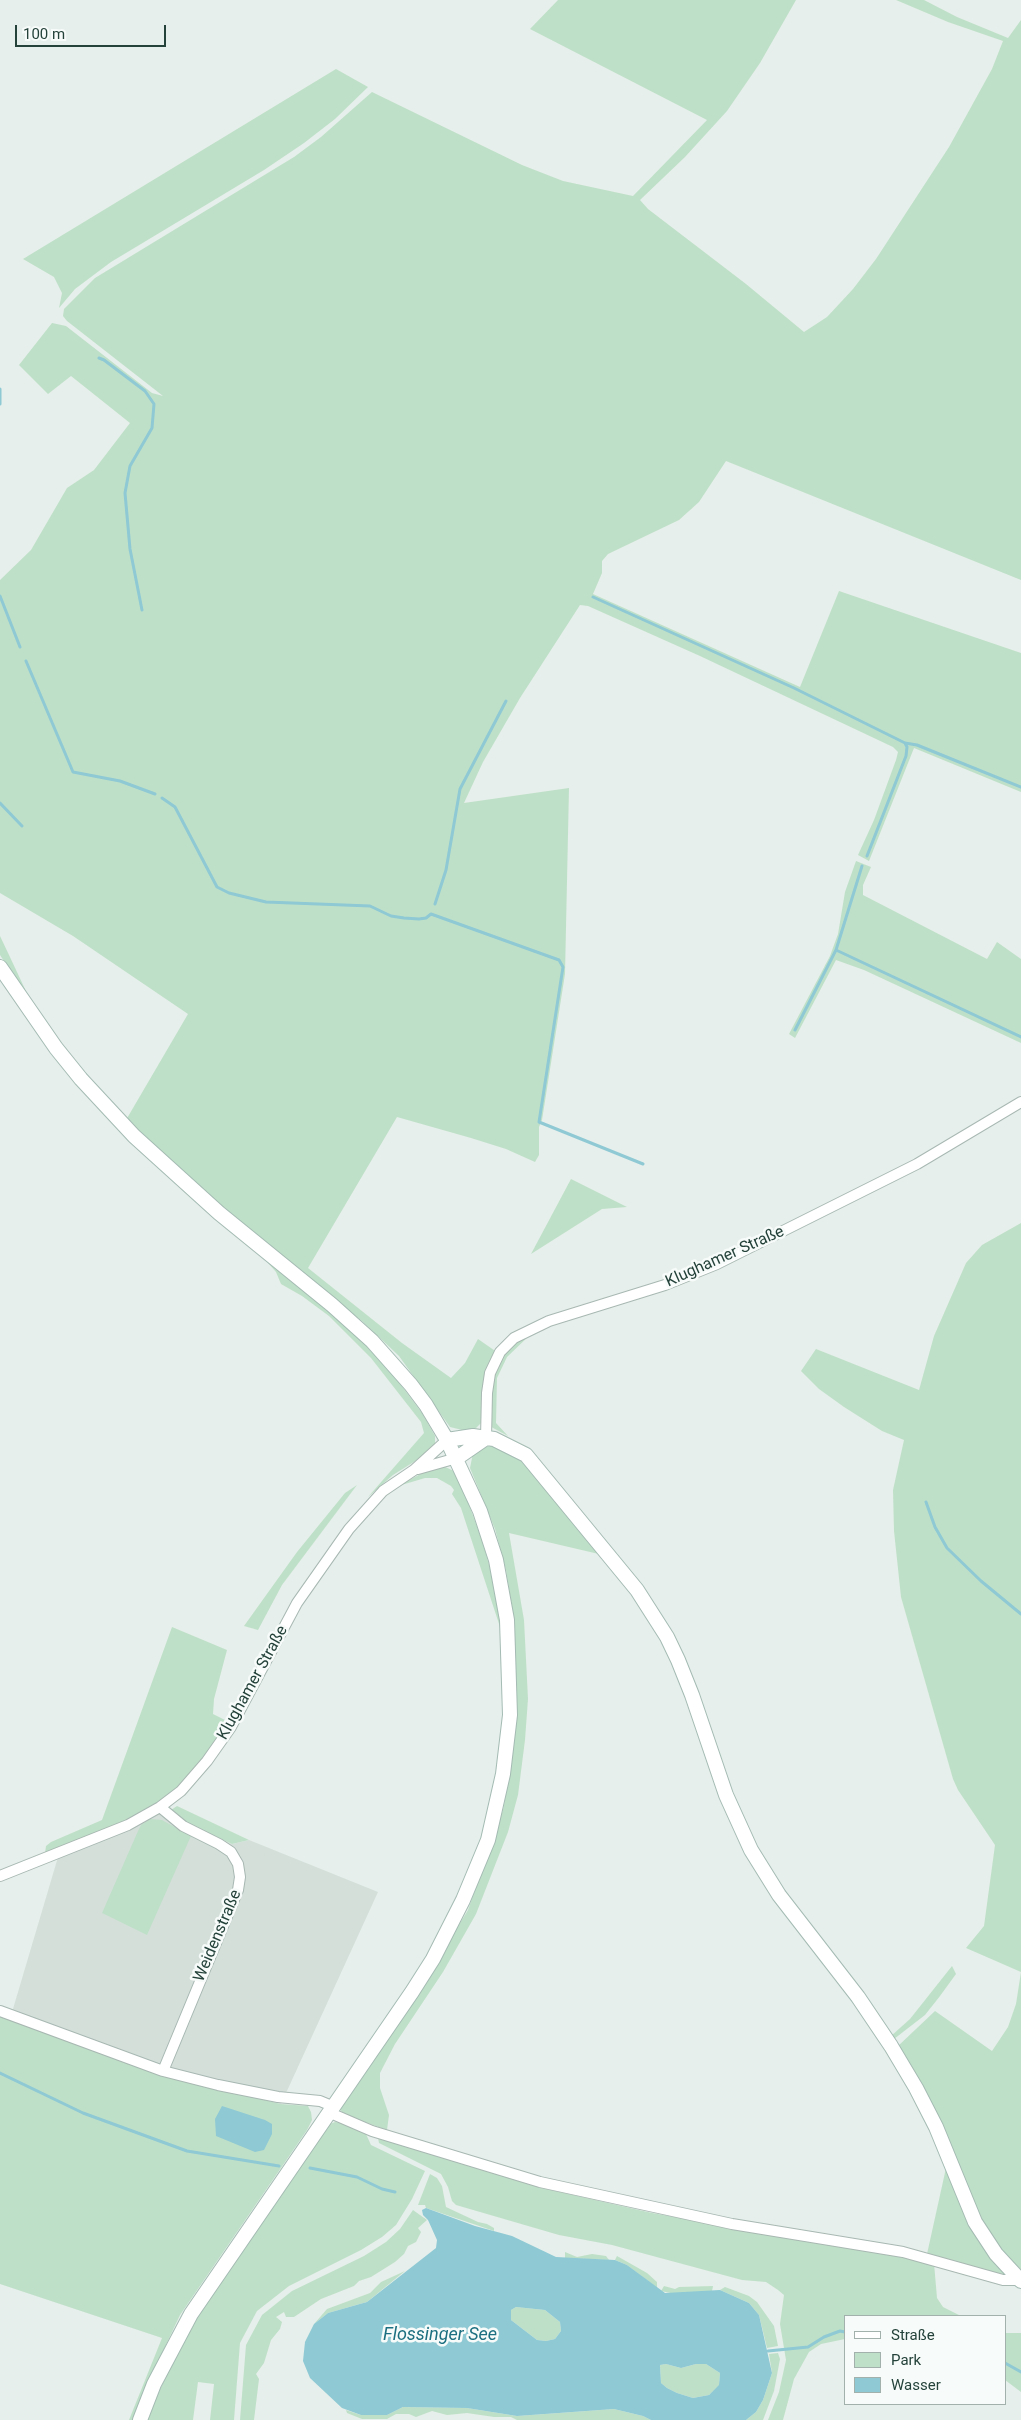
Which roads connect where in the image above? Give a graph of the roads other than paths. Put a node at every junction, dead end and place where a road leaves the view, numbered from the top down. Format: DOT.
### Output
graph roads {
  1 [pos="0,966"];
  2 [pos="1021,1102"];
  3 [pos="486,1438"];
  4 [pos="447,1440"];
  5 [pos="456,1458"];
  6 [pos="414,1470"];
  7 [pos="160,1808"];
  8 [pos="0,1876"];
  9 [pos="0,2011"];
  10 [pos="163,2071"];
  11 [pos="330,2109"];
  12 [pos="1020,2280"];
  13 [pos="140,2420"];
  1 -- 4 [label="main road"];
  2 -- 3 [label="street, Klughamer Straße"];
  3 -- 4 [label="main road"];
  3 -- 5 [label="main road"];
  3 -- 12 [label="main road"];
  4 -- 5 [label="main road"];
  4 -- 6 [label="street, Klughamer Straße"];
  5 -- 6 [label="street, Klughamer Straße"];
  5 -- 11 [label="main road"];
  6 -- 7 [label="street, Klughamer Straße"];
  7 -- 8 [label="street, Klughamer Straße"];
  7 -- 10 [label="street, Weidenstraße"];
  9 -- 10 [label="street"];
  10 -- 11 [label="street"];
  11 -- 12 [label="street"];
  11 -- 13 [label="main road"];
}
